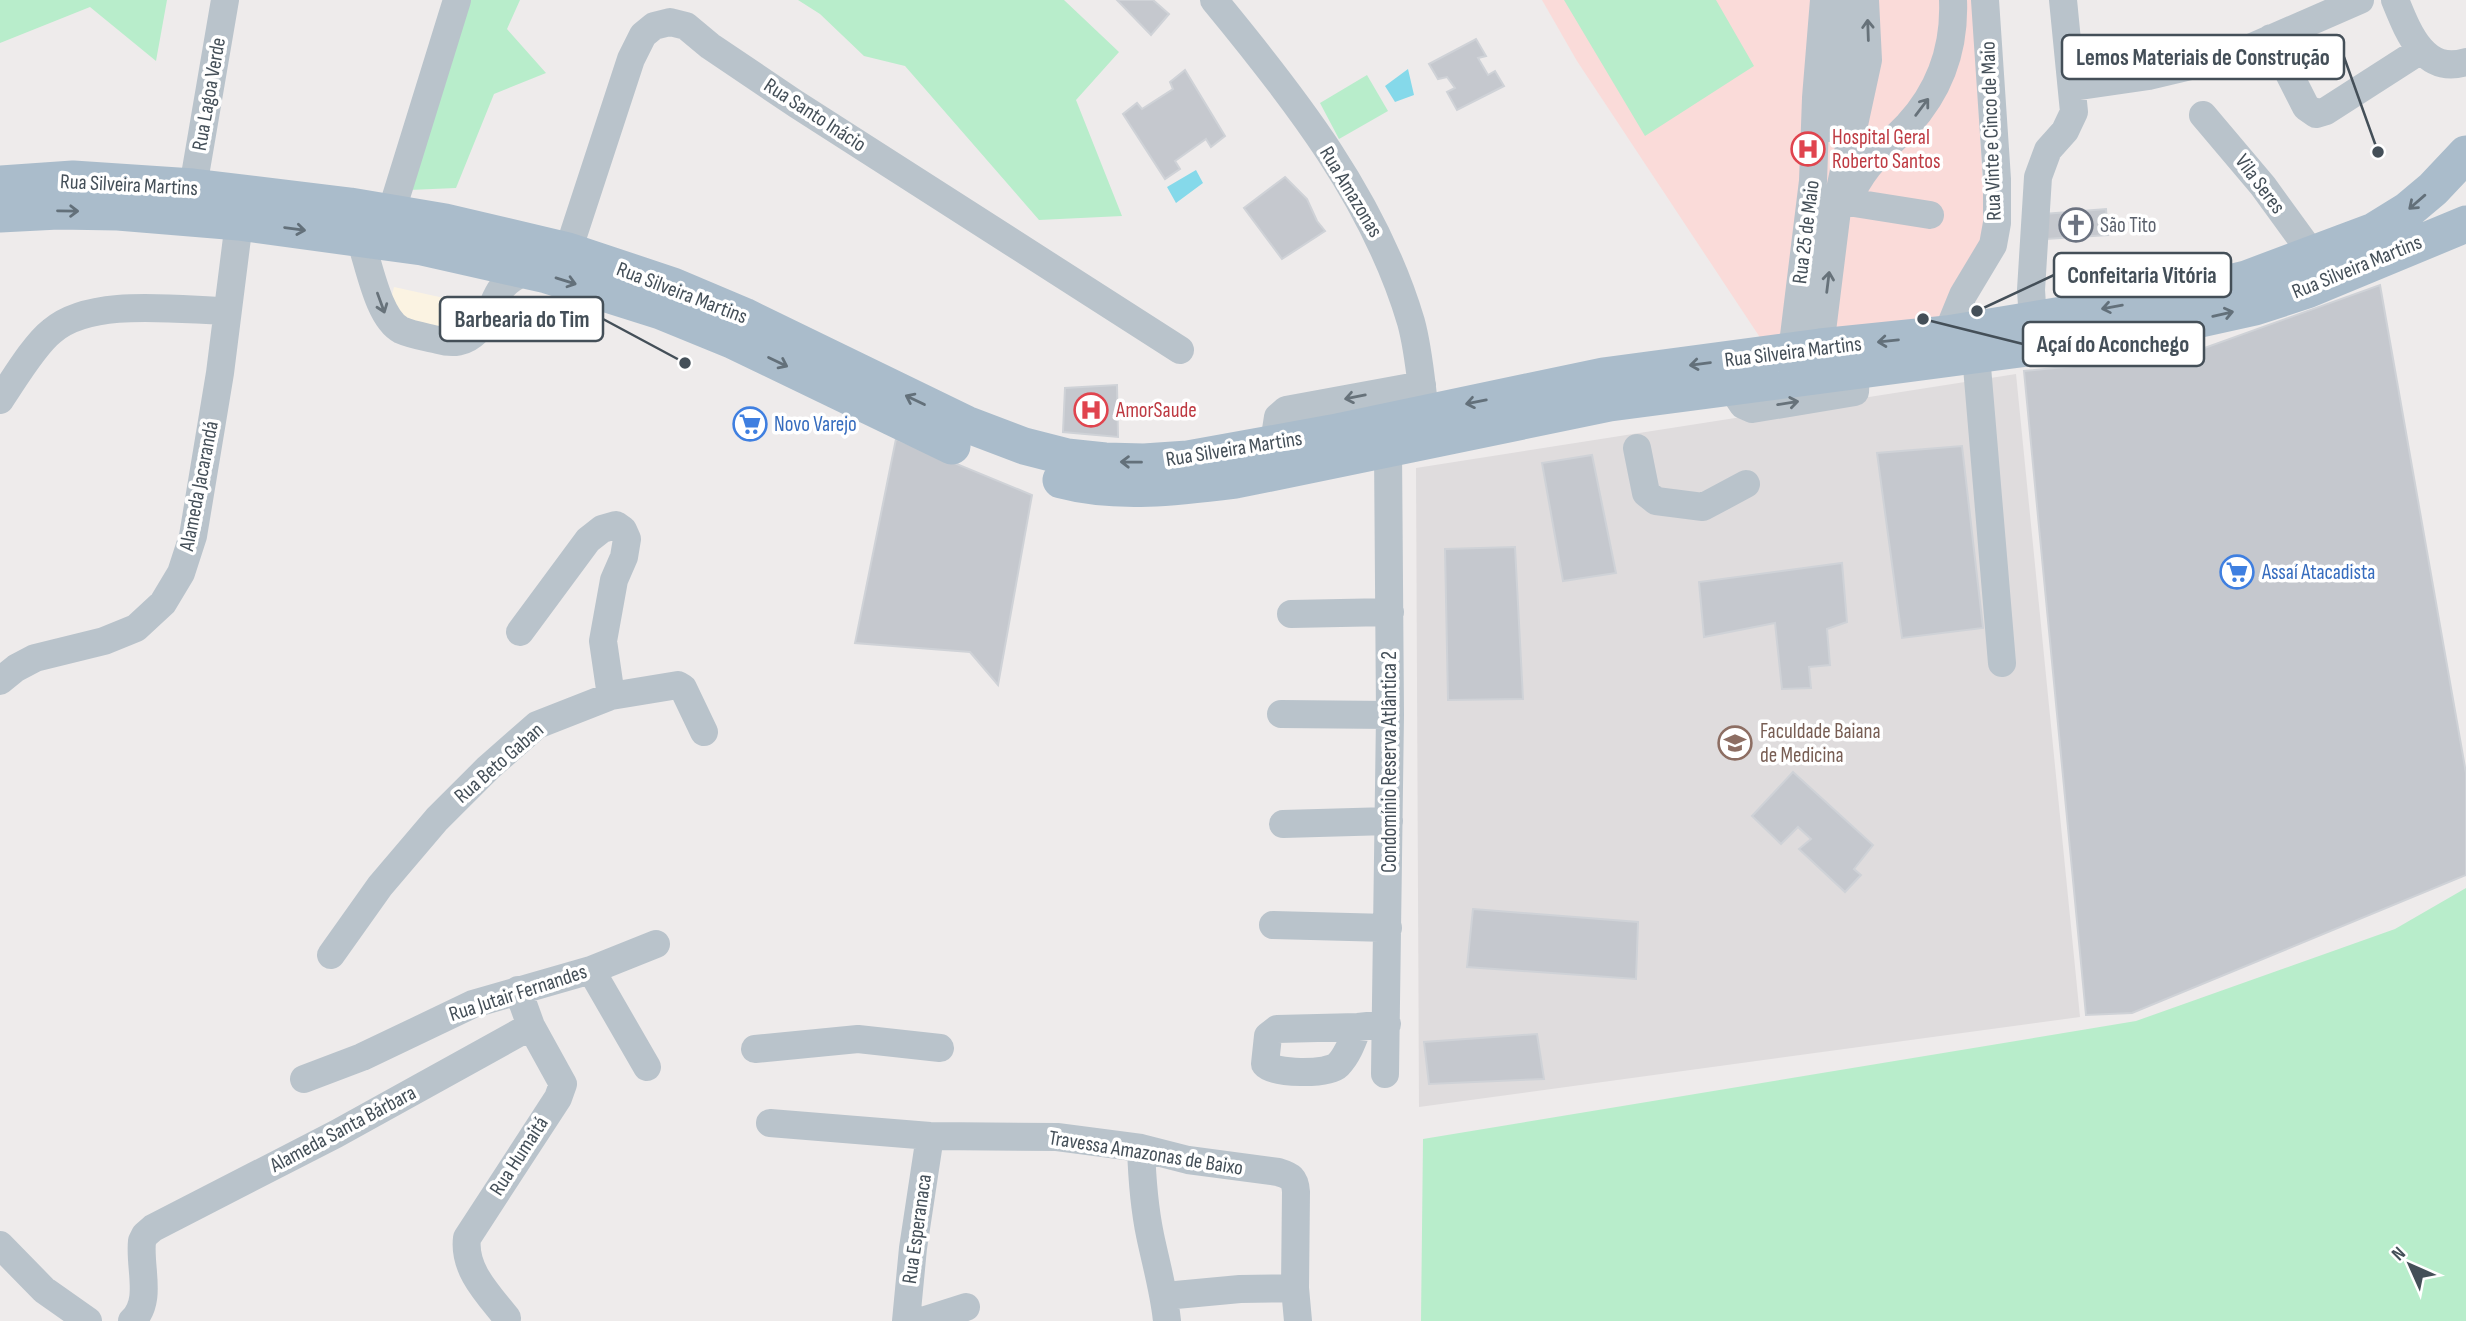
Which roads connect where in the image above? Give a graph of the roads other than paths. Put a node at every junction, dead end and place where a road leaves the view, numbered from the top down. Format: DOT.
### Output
graph roads {
  1 [pos="225,0"];
  2 [pos="457,0"];
  3 [pos="1214,0"];
  4 [pos="1824,0"];
  5 [pos="1849,0"];
  6 [pos="1865,0"];
  7 [pos="1953,0"];
  8 [pos="2063,0"];
  9 [pos="2361,0"];
  10 [pos="2395,0"];
  11 [pos="1990,1"];
  12 [pos="2271,38"];
  13 [pos="2421,50"];
  14 [pos="2466,62"];
  15 [pos="2073,87"];
  16 [pos="2203,115"];
  17 [pos="2466,154"];
  18 [pos="1813,181"];
  19 [pos="0,184"];
  20 [pos="193,187"];
  21 [pos="0,214"];
  22 [pos="391,214"];
  23 [pos="1930,215"];
  24 [pos="1831,219"];
  25 [pos="239,222"];
  26 [pos="2466,225"];
  27 [pos="360,239"];
  28 [pos="568,251"];
  29 [pos="2313,255"];
  30 [pos="526,271"];
  31 [pos="228,311"];
  32 [pos="2033,320"];
  33 [pos="1962,345"];
  34 [pos="1180,350"];
  35 [pos="1804,359"];
  36 [pos="1856,371"];
  37 [pos="1731,387"];
  38 [pos="1423,399"];
  39 [pos="0,400"];
  40 [pos="1637,448"];
  41 [pos="1388,449"];
  42 [pos="1746,484"];
  43 [pos="1390,612"];
  44 [pos="1291,614"];
  45 [pos="520,632"];
  46 [pos="2003,663"];
  47 [pos="0,681"];
  48 [pos="611,696"];
  49 [pos="1281,714"];
  50 [pos="1390,715"];
  51 [pos="704,732"];
  52 [pos="1389,821"];
  53 [pos="1283,824"];
  54 [pos="1273,925"];
  55 [pos="1388,928"];
  56 [pos="656,944"];
  57 [pos="331,956"];
  58 [pos="591,970"];
  59 [pos="518,990"];
  60 [pos="1387,1024"];
  61 [pos="531,1026"];
  62 [pos="1358,1027"];
  63 [pos="940,1048"];
  64 [pos="755,1049"];
  65 [pos="647,1067"];
  66 [pos="1385,1074"];
  67 [pos="304,1079"];
  68 [pos="769,1124"];
  69 [pos="930,1136"];
  70 [pos="1141,1148"];
  71 [pos="0,1245"];
  72 [pos="1294,1288"];
  73 [pos="965,1307"];
  74 [pos="1166,1308"];
  75 [pos="507,1318"];
  76 [pos="88,1321"];
  77 [pos="132,1321"];
  78 [pos="906,1321"];
  79 [pos="922,1321"];
  80 [pos="1298,1321"];
  1 -- 20 [label="street, Rua Lagoa Verde"];
  2 -- 22 [label="street"];
  3 -- 38 [label="street, Rua Amazonas"];
  4 -- 18 [label="street, Rua 25 de Maio"];
  5 -- 18 [label="street"];
  24 -- 6 [label="street, one-way"];
  24 -- 7 [label="street, Rua 25 de Maio, one-way"];
  8 -- 15 [label="street"];
  9 -- 12 [label="street"];
  10 -- 13 [label="street"];
  11 -- 33 [label="street, Rua Vinte e Cinco de Maio"];
  12 -- 13 [label="street"];
  12 -- 15 [label="street"];
  13 -- 14 [label="street"];
  15 -- 32 [label="street"];
  16 -- 29 [label="street, Vila Seres"];
  17 -- 29 [label="main road, Rua Silveira Martins, one-way"];
  18 -- 24 [label="street, Rua 25 de Maio"];
  19 -- 20 [label="main road, Rua Silveira Martins"];
  20 -- 22 [label="main road, Rua Silveira Martins"];
  21 -- 25 [label="main road, Rua Silveira Martins, one-way"];
  22 -- 28 [label="main road, Rua Silveira Martins"];
  23 -- 24 [label="street"];
  24 -- 35 [label="street, Rua 25 de Maio"];
  25 -- 27 [label="main road, Rua Silveira Martins, one-way"];
  25 -- 31 [label="street, Alameda Jacarandá"];
  33 -- 26 [label="main road, Rua Silveira Martins, one-way"];
  27 -- 30 [label="main road, Rua Silveira Martins"];
  27 -- 30 [label="street, one-way"];
  28 -- 34 [label="street, Rua Santo Inácio"];
  38 -- 28 [label="main road, Rua Silveira Martins, one-way"];
  29 -- 32 [label="main road, Rua Silveira Martins, one-way"];
  30 -- 41 [label="main road, Rua Silveira Martins, one-way"];
  31 -- 39 [label="street"];
  31 -- 47 [label="street, Alameda Jacarandá"];
  32 -- 33 [label="main road, Rua Silveira Martins"];
  33 -- 35 [label="main road, Rua Silveira Martins, one-way"];
  33 -- 36 [label="main road, Rua Silveira Martins"];
  33 -- 46 [label="street"];
  35 -- 36 [label="main road, Rua Silveira Martins"];
  35 -- 37 [label="main road, Rua Silveira Martins"];
  35 -- 38 [label="main road, Rua Silveira Martins, one-way"];
  37 -- 36 [label="street, one-way"];
  37 -- 41 [label="main road, Rua Silveira Martins"];
  40 -- 42 [label="street"];
  41 -- 43 [label="street, Condomínio Reserva Atlântica 2"];
  43 -- 44 [label="street"];
  43 -- 50 [label="street, Condomínio Reserva Atlântica 2"];
  45 -- 48 [label="street"];
  48 -- 51 [label="street, Rua Beto Gaban"];
  48 -- 57 [label="street, Rua Beto Gaban"];
  49 -- 50 [label="street"];
  50 -- 52 [label="street, Condomínio Reserva Atlântica 2"];
  52 -- 53 [label="street"];
  52 -- 55 [label="street, Condomínio Reserva Atlântica 2"];
  54 -- 55 [label="street"];
  55 -- 60 [label="street, Condomínio Reserva Atlântica 2"];
  56 -- 58 [label="street, Rua Jutair Fernandes"];
  58 -- 59 [label="street, Rua Jutair Fernandes"];
  58 -- 65 [label="street"];
  59 -- 61 [label="street, Rua Humaitá"];
  59 -- 67 [label="street, Rua Jutair Fernandes"];
  60 -- 62 [label="street"];
  60 -- 66 [label="street, Condomínio Reserva Atlântica 2"];
  61 -- 75 [label="street, Rua Humaitá"];
  61 -- 77 [label="street, Alameda Santa Bárbara"];
  63 -- 64 [label="street"];
  68 -- 69 [label="street, Travessa Amazonas de Baixo"];
  69 -- 70 [label="street, Travessa Amazonas de Baixo"];
  69 -- 78 [label="street, Rua Esperanaca"];
  70 -- 72 [label="street, Travessa Amazonas de Baixo"];
  70 -- 74 [label="street"];
  71 -- 76 [label="street"];
  72 -- 74 [label="street"];
  72 -- 80 [label="street, Travessa Amazonas de Baixo"];
  73 -- 79 [label="street"];
}
